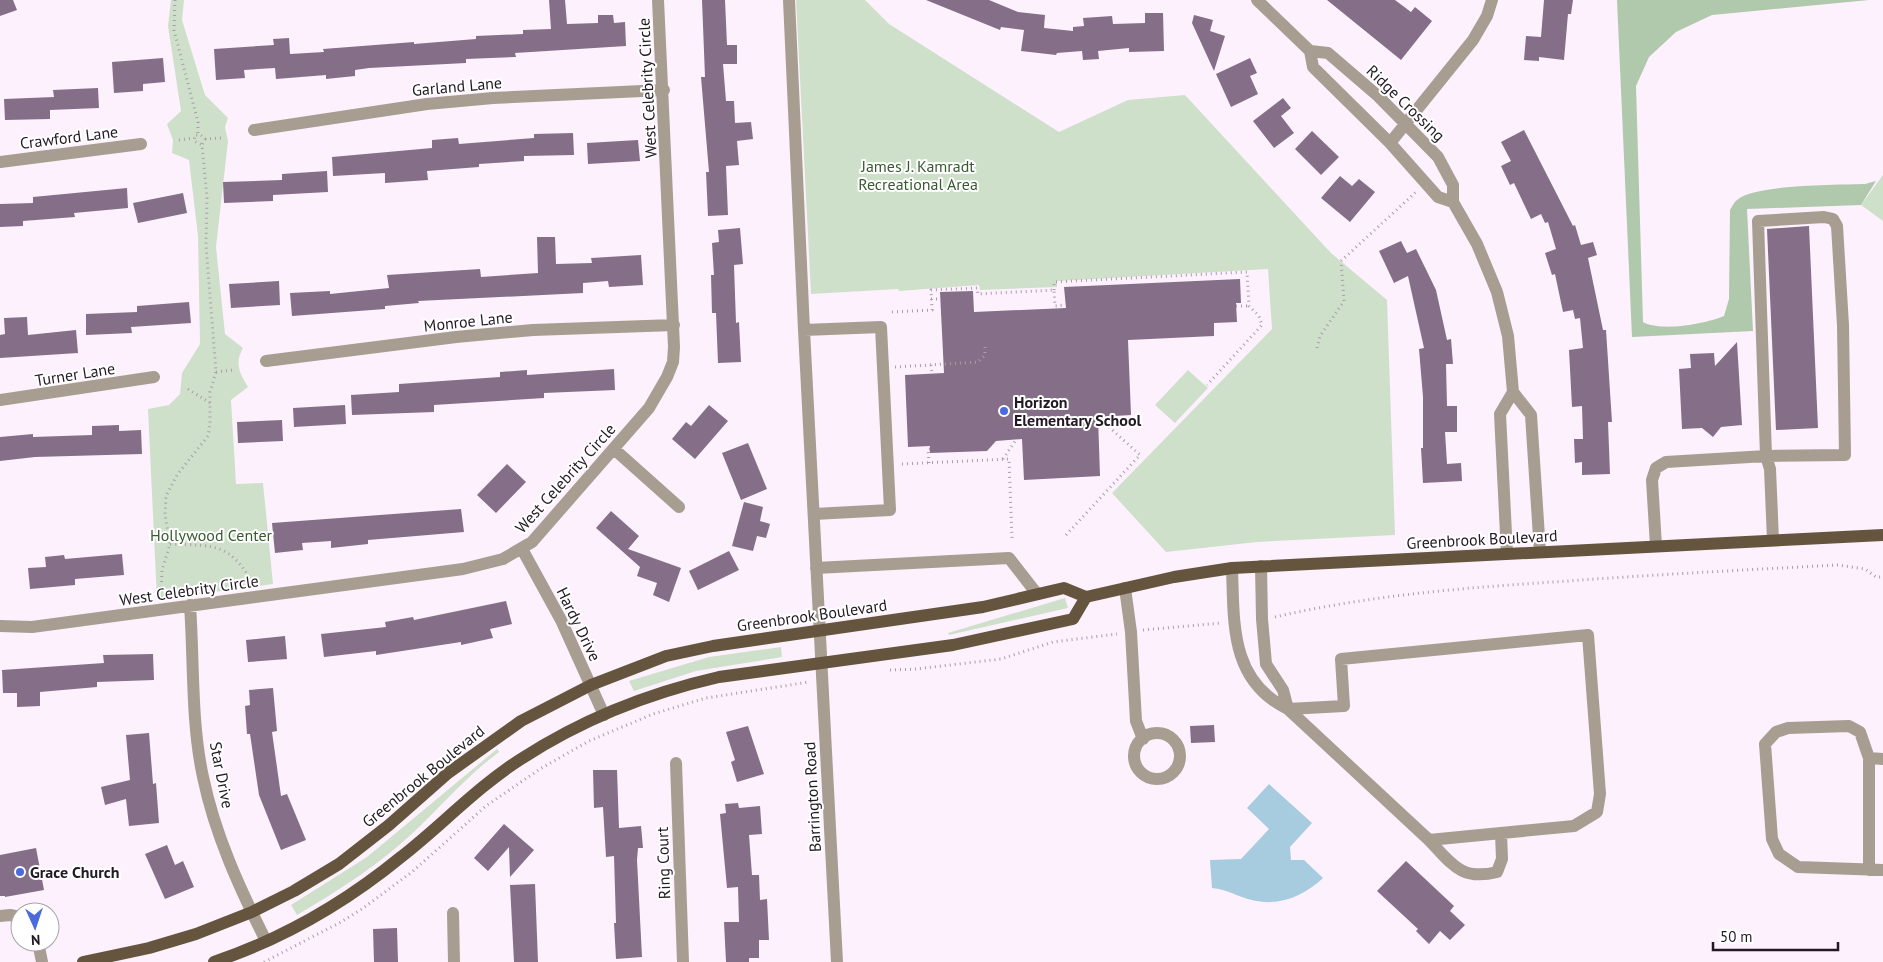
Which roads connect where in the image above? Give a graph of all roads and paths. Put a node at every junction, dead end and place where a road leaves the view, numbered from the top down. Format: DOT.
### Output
graph roads {
  1 [pos="175,0"];
  2 [pos="658,0"];
  3 [pos="788,0"];
  4 [pos="1256,0"];
  5 [pos="1492,0"];
  6 [pos="1310,51"];
  7 [pos="664,90"];
  8 [pos="1406,123"];
  9 [pos="254,130"];
  10 [pos="198,134"];
  11 [pos="194,138"];
  12 [pos="222,138"];
  13 [pos="205,139"];
  14 [pos="179,140"];
  15 [pos="141,144"];
  16 [pos="202,144"];
  17 [pos="1390,144"];
  18 [pos="0,162"];
  19 [pos="1420,188"];
  20 [pos="1453,202"];
  21 [pos="1054,290"];
  22 [pos="931,299"];
  23 [pos="940,299"];
  24 [pos="1066,305"];
  25 [pos="1236,306"];
  26 [pos="1249,306"];
  27 [pos="892,312"];
  28 [pos="674,325"];
  29 [pos="804,330"];
  30 [pos="985,346"];
  31 [pos="1317,348"];
  32 [pos="266,361"];
  33 [pos="932,365"];
  34 [pos="894,367"];
  35 [pos="232,370"];
  36 [pos="216,372"];
  37 [pos="932,374"];
  38 [pos="154,377"];
  39 [pos="1207,385"];
  40 [pos="188,389"];
  41 [pos="1513,392"];
  42 [pos="0,400"];
  43 [pos="210,403"];
  44 [pos="1098,417"];
  45 [pos="1016,440"];
  46 [pos="614,449"];
  47 [pos="930,449"];
  48 [pos="1766,456"];
  49 [pos="1003,459"];
  50 [pos="929,462"];
  51 [pos="896,464"];
  52 [pos="679,507"];
  53 [pos="814,514"];
  54 [pos="1066,535"];
  55 [pos="1883,535"];
  56 [pos="1012,539"];
  57 [pos="1773,540"];
  58 [pos="170,544"];
  59 [pos="1656,546"];
  60 [pos="522,550"];
  61 [pos="1540,552"];
  62 [pos="1507,554"];
  63 [pos="1261,566"];
  64 [pos="816,568"];
  65 [pos="1232,568"];
  66 [pos="1883,577"];
  67 [pos="255,586"];
  68 [pos="1125,588"];
  69 [pos="1037,594"];
  70 [pos="1086,597"];
  71 [pos="162,601"];
  72 [pos="190,605"];
  73 [pos="1272,618"];
  74 [pos="1229,621"];
  75 [pos="0,626"];
  76 [pos="820,630"];
  77 [pos="1141,630"];
  78 [pos="1122,633"];
  79 [pos="822,663"];
  80 [pos="886,670"];
  81 [pos="806,683"];
  82 [pos="591,685"];
  83 [pos="1288,709"];
  84 [pos="604,715"];
  85 [pos="1143,739"];
  86 [pos="1870,758"];
  87 [pos="1883,759"];
  88 [pos="676,764"];
  89 [pos="1501,833"];
  90 [pos="1429,840"];
  91 [pos="1869,870"];
  92 [pos="1883,870"];
  93 [pos="252,912"];
  94 [pos="453,913"];
  95 [pos="266,941"];
  96 [pos="83,962"];
  97 [pos="214,962"];
  98 [pos="264,962"];
  99 [pos="454,962"];
  100 [pos="683,962"];
  101 [pos="837,962"];
  1 -- 10 [label="path"];
  2 -- 7 [label="street, West Celebrity Circle"];
  3 -- 29 [label="street, Barrington Road"];
  4 -- 6 [label="street, Ridge Crossing"];
  5 -- 8 [label="street"];
  6 -- 8 [label="street, Ridge Crossing"];
  6 -- 17 [label="street, Ridge Crossing"];
  7 -- 9 [label="street, Garland Lane"];
  7 -- 28 [label="street, West Celebrity Circle"];
  8 -- 17 [label="street"];
  8 -- 20 [label="street, Ridge Crossing"];
  10 -- 11 [label="path"];
  10 -- 13 [label="path"];
  11 -- 14 [label="path"];
  11 -- 16 [label="path"];
  12 -- 13 [label="path"];
  13 -- 16 [label="path"];
  15 -- 18 [label="street, Crawford Lane"];
  16 -- 36 [label="path"];
  17 -- 20 [label="street, Ridge Crossing"];
  19 -- 31 [label="path"];
  20 -- 41 [label="street, Ridge Crossing"];
  21 -- 22 [label="path"];
  21 -- 24 [label="path"];
  21 -- 26 [label="path"];
  22 -- 23 [label="path"];
  22 -- 27 [label="path"];
  25 -- 26 [label="path"];
  26 -- 39 [label="path"];
  28 -- 32 [label="street, Monroe Lane"];
  28 -- 46 [label="street, West Celebrity Circle"];
  29 -- 53 [label="street, Barrington Road"];
  29 -- 53 [label="street"];
  30 -- 33 [label="path"];
  33 -- 34 [label="path"];
  33 -- 37 [label="path"];
  35 -- 36 [label="path"];
  36 -- 43 [label="path"];
  38 -- 42 [label="street, Turner Lane"];
  40 -- 43 [label="path"];
  41 -- 61 [label="street"];
  41 -- 62 [label="street"];
  43 -- 58 [label="path"];
  44 -- 54 [label="path"];
  45 -- 49 [label="path"];
  46 -- 52 [label="street"];
  46 -- 60 [label="street, West Celebrity Circle"];
  47 -- 50 [label="path"];
  48 -- 48 [label="street"];
  48 -- 57 [label="street"];
  48 -- 59 [label="street"];
  49 -- 50 [label="path"];
  49 -- 56 [label="path"];
  50 -- 51 [label="path"];
  53 -- 64 [label="street, Barrington Road"];
  55 -- 57 [label="main road, Greenbrook Boulevard"];
  57 -- 59 [label="main road, Greenbrook Boulevard"];
  58 -- 67 [label="path"];
  58 -- 71 [label="path"];
  59 -- 61 [label="main road, Greenbrook Boulevard"];
  60 -- 72 [label="street, West Celebrity Circle"];
  60 -- 82 [label="street, Hardy Drive"];
  61 -- 62 [label="main road, Greenbrook Boulevard"];
  62 -- 63 [label="main road, Greenbrook Boulevard"];
  63 -- 65 [label="main road, Greenbrook Boulevard"];
  63 -- 83 [label="street"];
  64 -- 69 [label="street"];
  64 -- 76 [label="street, Barrington Road"];
  65 -- 68 [label="main road, Greenbrook Boulevard"];
  65 -- 83 [label="street"];
  66 -- 73 [label="path"];
  68 -- 70 [label="main road, Greenbrook Boulevard"];
  68 -- 85 [label="street"];
  69 -- 70 [label="main road, Greenbrook Boulevard"];
  69 -- 76 [label="main road, Greenbrook Boulevard"];
  70 -- 79 [label="main road"];
  72 -- 75 [label="street, West Celebrity Circle"];
  72 -- 93 [label="street, Star Drive"];
  74 -- 77 [label="path"];
  76 -- 79 [label="street, Barrington Road"];
  76 -- 82 [label="main road, Greenbrook Boulevard"];
  78 -- 80 [label="path"];
  79 -- 84 [label="main road"];
  79 -- 101 [label="street, Barrington Road"];
  81 -- 98 [label="path"];
  82 -- 84 [label="street, Hardy Drive"];
  82 -- 93 [label="main road, Greenbrook Boulevard"];
  83 -- 89 [label="street"];
  83 -- 90 [label="street"];
  84 -- 95 [label="main road"];
  86 -- 87 [label="street"];
  86 -- 91 [label="street"];
  86 -- 91 [label="street"];
  88 -- 100 [label="street, Ring Court"];
  89 -- 90 [label="street"];
  89 -- 90 [label="street"];
  91 -- 92 [label="street"];
  93 -- 95 [label="street, Star Drive"];
  93 -- 96 [label="main road, Greenbrook Boulevard"];
  94 -- 99 [label="street"];
  95 -- 97 [label="main road"];
}
